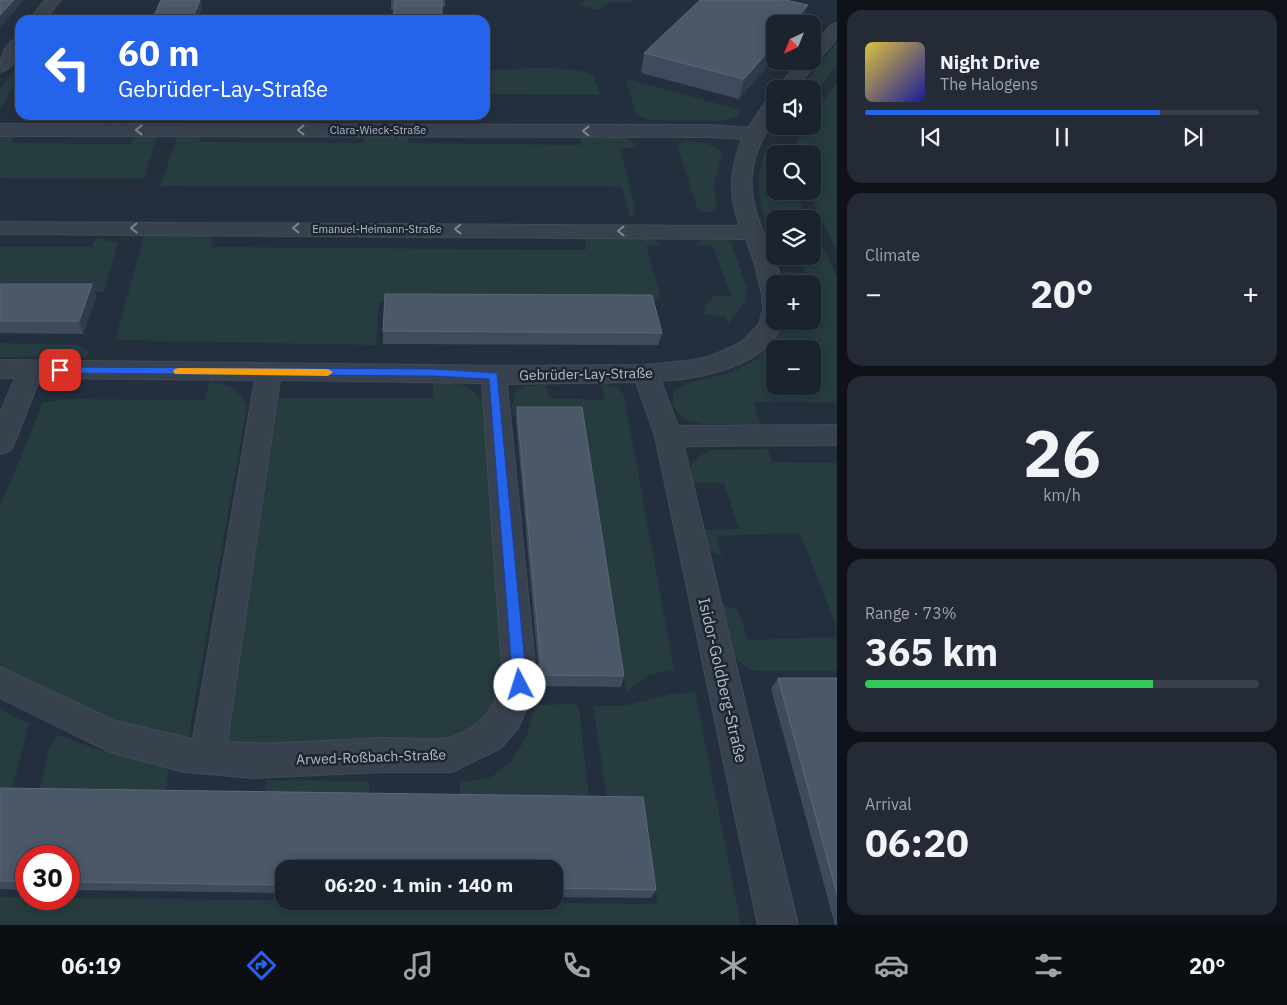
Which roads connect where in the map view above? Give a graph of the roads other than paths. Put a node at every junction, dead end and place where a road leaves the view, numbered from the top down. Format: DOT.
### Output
graph roads {
  1 [pos="52,0"];
  2 [pos="41,15"];
  3 [pos="837,28"];
  4 [pos="821,47"];
  5 [pos="15,48"];
  6 [pos="0,67"];
  7 [pos="801,70"];
  8 [pos="793,80"];
  9 [pos="766,113"];
  10 [pos="0,130"];
  11 [pos="755,134"];
  12 [pos="0,228"];
  13 [pos="754,233"];
  14 [pos="0,369"];
  15 [pos="31,370"];
  16 [pos="270,372"];
  17 [pos="646,374"];
  18 [pos="494,376"];
  19 [pos="837,435"];
  20 [pos="668,436"];
  21 [pos="0,444"];
  22 [pos="0,682"];
  23 [pos="206,757"];
  24 [pos="778,925"];
  1 -- 2 [label="street"];
  3 -- 4 [label="street"];
  5 -- 6 [label="street"];
  7 -- 8 [label="street"];
  9 -- 11 [label="street, Gebrüder-Lay-Straße"];
  11 -- 10 [label="street, Clara-Wieck-Straße, one-way"];
  11 -- 13 [label="street, Gebrüder-Lay-Straße"];
  13 -- 12 [label="street, Emanuel-Heimann-Straße, one-way"];
  13 -- 17 [label="street, Gebrüder-Lay-Straße"];
  14 -- 15 [label="street, Gebrüder-Lay-Straße"];
  15 -- 16 [label="street, Gebrüder-Lay-Straße"];
  15 -- 21 [label="street"];
  16 -- 18 [label="street, Gebrüder-Lay-Straße"];
  16 -- 23 [label="street"];
  17 -- 18 [label="street, Gebrüder-Lay-Straße"];
  17 -- 20 [label="street, Isidor-Goldberg-Straße"];
  18 -- 23 [label="street, Arwed-Roßbach-Straße"];
  19 -- 20 [label="street"];
  20 -- 24 [label="street, Isidor-Goldberg-Straße"];
  22 -- 23 [label="street, Arwed-Roßbach-Straße"];
}
